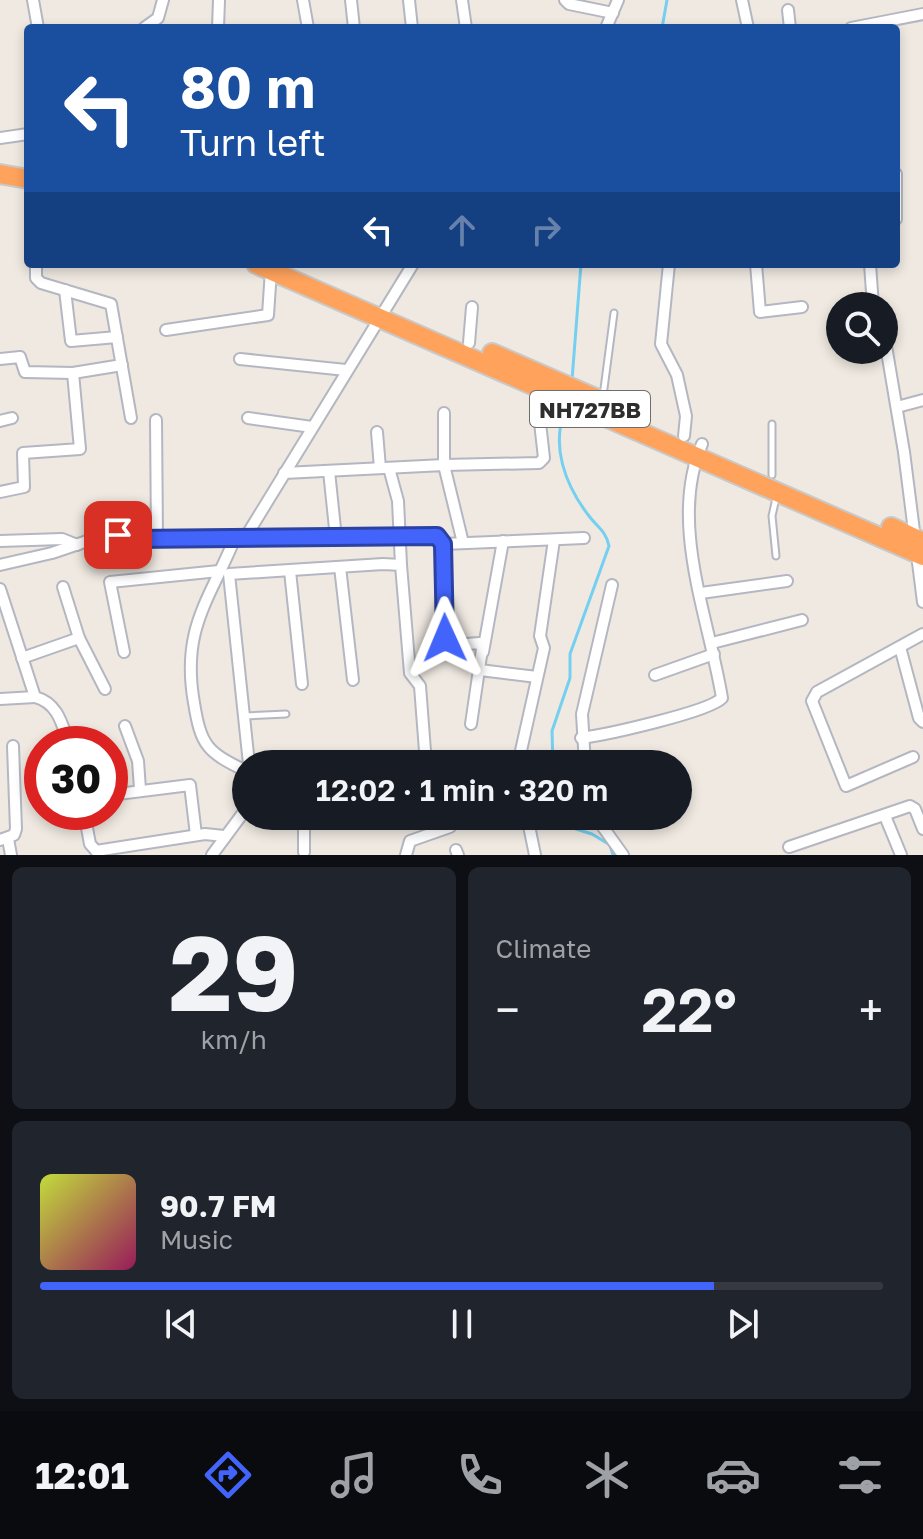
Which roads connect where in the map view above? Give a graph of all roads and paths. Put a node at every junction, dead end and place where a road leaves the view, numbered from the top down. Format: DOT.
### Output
graph roads {
  1 [pos="33,0"];
  2 [pos="163,0"];
  3 [pos="219,0"];
  4 [pos="303,0"];
  5 [pos="351,0"];
  6 [pos="409,0"];
  7 [pos="462,0"];
  8 [pos="565,0"];
  9 [pos="618,0"];
  10 [pos="742,0"];
  11 [pos="788,10"];
  12 [pos="613,13"];
  13 [pos="923,14"];
  14 [pos="37,24"];
  15 [pos="150,24"];
  16 [pos="218,24"];
  17 [pos="307,24"];
  18 [pos="354,24"];
  19 [pos="412,24"];
  20 [pos="465,24"];
  21 [pos="608,24"];
  22 [pos="747,24"];
  23 [pos="790,24"];
  24 [pos="872,24"];
  25 [pos="24,135"];
  26 [pos="0,138"];
  27 [pos="0,174"];
  28 [pos="24,178"];
  29 [pos="36,268"];
  30 [pos="270,268"];
  31 [pos="275,268"];
  32 [pos="410,268"];
  33 [pos="669,268"];
  34 [pos="756,268"];
  35 [pos="870,268"];
  36 [pos="65,290"];
  37 [pos="872,292"];
  38 [pos="472,307"];
  39 [pos="802,307"];
  40 [pos="382,313"];
  41 [pos="614,313"];
  42 [pos="166,330"];
  43 [pos="117,337"];
  44 [pos="469,343"];
  45 [pos="0,359"];
  46 [pos="240,359"];
  47 [pos="498,362"];
  48 [pos="889,364"];
  49 [pos="122,365"];
  50 [pos="346,370"];
  51 [pos="73,373"];
  52 [pos="536,387"];
  53 [pos="923,400"];
  54 [pos="602,401"];
  55 [pos="897,407"];
  56 [pos="444,413"];
  57 [pos="12,418"];
  58 [pos="131,418"];
  59 [pos="248,418"];
  60 [pos="156,420"];
  61 [pos="0,421"];
  62 [pos="772,424"];
  63 [pos="312,427"];
  64 [pos="377,432"];
  65 [pos="684,436"];
  66 [pos="699,449"];
  67 [pos="444,465"];
  68 [pos="385,468"];
  69 [pos="329,471"];
  70 [pos="284,473"];
  71 [pos="775,482"];
  72 [pos="0,492"];
  73 [pos="402,537"];
  74 [pos="157,538"];
  75 [pos="240,538"];
  76 [pos="336,538"];
  77 [pos="584,538"];
  78 [pos="554,540"];
  79 [pos="0,541"];
  80 [pos="503,541"];
  81 [pos="463,543"];
  82 [pos="443,544"];
  83 [pos="77,545"];
  84 [pos="919,547"];
  85 [pos="0,551"];
  86 [pos="776,556"];
  87 [pos="2,564"];
  88 [pos="401,565"];
  89 [pos="340,567"];
  90 [pos="290,571"];
  91 [pos="221,574"];
  92 [pos="787,581"];
  93 [pos="612,585"];
  94 [pos="63,587"];
  95 [pos="0,589"];
  96 [pos="701,593"];
  97 [pos="923,602"];
  98 [pos="802,620"];
  99 [pos="923,634"];
  100 [pos="79,638"];
  101 [pos="900,647"];
  102 [pos="713,649"];
  103 [pos="124,652"];
  104 [pos="482,654"];
  105 [pos="22,658"];
  106 [pos="480,670"];
  107 [pos="655,675"];
  108 [pos="537,677"];
  109 [pos="353,680"];
  110 [pos="302,684"];
  111 [pos="105,689"];
  112 [pos="35,697"];
  113 [pos="0,699"];
  114 [pos="286,714"];
  115 [pos="245,716"];
  116 [pos="923,722"];
  117 [pos="471,724"];
  118 [pos="63,726"];
  119 [pos="128,734"];
  120 [pos="581,738"];
  121 [pos="13,746"];
  122 [pos="247,750"];
  123 [pos="425,750"];
  124 [pos="521,750"];
  125 [pos="583,750"];
  126 [pos="913,757"];
  127 [pos="232,761"];
  128 [pos="140,789"];
  129 [pos="128,791"];
  130 [pos="885,816"];
  131 [pos="232,826"];
  132 [pos="923,829"];
  133 [pos="87,830"];
  134 [pos="304,830"];
  135 [pos="441,830"];
  136 [pos="530,830"];
  137 [pos="605,830"];
  138 [pos="196,835"];
  139 [pos="224,836"];
  140 [pos="4,840"];
  141 [pos="789,847"];
  142 [pos="304,852"];
  143 [pos="98,853"];
  144 [pos="11,855"];
  145 [pos="212,855"];
  146 [pos="406,855"];
  147 [pos="535,855"];
  148 [pos="623,855"];
  149 [pos="901,855"];
  1 -- 14 [label="street"];
  2 -- 15 [label="street"];
  3 -- 16 [label="street"];
  4 -- 17 [label="street"];
  5 -- 18 [label="street"];
  6 -- 19 [label="street"];
  7 -- 20 [label="street"];
  8 -- 12 [label="street"];
  9 -- 12 [label="street"];
  10 -- 22 [label="street"];
  11 -- 23 [label="street"];
  12 -- 21 [label="street"];
  13 -- 24 [label="street"];
  25 -- 26 [label="street"];
  27 -- 28 [label="highway"];
  29 -- 36 [label="street"];
  30 -- 42 [label="street"];
  31 -- 40 [label="highway, NH727BB"];
  32 -- 40 [label="street"];
  33 -- 65 [label="street"];
  34 -- 39 [label="street"];
  35 -- 37 [label="street"];
  36 -- 43 [label="street"];
  36 -- 43 [label="street"];
  38 -- 44 [label="street"];
  40 -- 44 [label="highway, NH727BB"];
  40 -- 47 [label="highway, NH727BB"];
  40 -- 50 [label="street"];
  41 -- 54 [label="lane"];
  43 -- 49 [label="street"];
  44 -- 47 [label="highway, NH727BB"];
  45 -- 51 [label="street"];
  46 -- 50 [label="street"];
  47 -- 52 [label="highway, NH727BB"];
  47 -- 54 [label="highway, NH727BB"];
  48 -- 55 [label="street"];
  49 -- 51 [label="street"];
  49 -- 58 [label="street"];
  50 -- 63 [label="street"];
  51 -- 72 [label="street"];
  52 -- 66 [label="highway, NH727BB"];
  52 -- 67 [label="street"];
  53 -- 55 [label="street"];
  54 -- 65 [label="highway, NH727BB"];
  55 -- 84 [label="street"];
  56 -- 67 [label="street"];
  57 -- 61 [label="street"];
  59 -- 63 [label="street"];
  60 -- 74 [label="street"];
  62 -- 71 [label="lane"];
  63 -- 70 [label="street"];
  64 -- 68 [label="street"];
  65 -- 66 [label="highway, NH727BB"];
  66 -- 71 [label="highway, NH727BB"];
  66 -- 96 [label="street"];
  67 -- 68 [label="street"];
  67 -- 81 [label="street"];
  68 -- 69 [label="street"];
  68 -- 73 [label="street"];
  69 -- 70 [label="street"];
  69 -- 76 [label="street"];
  70 -- 75 [label="street"];
  71 -- 84 [label="highway, NH727BB"];
  71 -- 86 [label="lane"];
  73 -- 76 [label="street"];
  73 -- 82 [label="street"];
  73 -- 88 [label="street"];
  74 -- 75 [label="street"];
  74 -- 83 [label="street"];
  75 -- 76 [label="street"];
  75 -- 91 [label="street"];
  77 -- 78 [label="street"];
  78 -- 80 [label="street"];
  78 -- 108 [label="street"];
  79 -- 83 [label="street"];
  80 -- 81 [label="street"];
  80 -- 104 [label="street"];
  81 -- 82 [label="street"];
  82 -- 104 [label="street"];
  83 -- 87 [label="street"];
  84 -- 97 [label="street"];
  85 -- 87 [label="street"];
  88 -- 89 [label="street"];
  88 -- 123 [label="street"];
  89 -- 90 [label="street"];
  89 -- 109 [label="street"];
  90 -- 91 [label="street"];
  90 -- 110 [label="street"];
  91 -- 103 [label="street"];
  91 -- 115 [label="street"];
  91 -- 127 [label="street"];
  92 -- 96 [label="street"];
  93 -- 120 [label="street"];
  94 -- 100 [label="street"];
  95 -- 105 [label="street"];
  96 -- 102 [label="street"];
  98 -- 102 [label="street"];
  99 -- 101 [label="street"];
  100 -- 105 [label="street"];
  100 -- 111 [label="street"];
  101 -- 116 [label="street"];
  101 -- 126 [label="street"];
  102 -- 107 [label="street"];
  102 -- 120 [label="street"];
  104 -- 106 [label="street"];
  105 -- 112 [label="street"];
  106 -- 108 [label="street"];
  106 -- 117 [label="street"];
  108 -- 124 [label="street"];
  112 -- 113 [label="street"];
  112 -- 118 [label="street"];
  114 -- 115 [label="lane"];
  115 -- 122 [label="street"];
  119 -- 128 [label="street"];
  120 -- 125 [label="street"];
  121 -- 140 [label="street"];
  128 -- 129 [label="street"];
  128 -- 138 [label="street"];
  130 -- 132 [label="street"];
  130 -- 141 [label="street"];
  130 -- 149 [label="street"];
  131 -- 139 [label="street"];
  133 -- 143 [label="street"];
  134 -- 142 [label="street"];
  135 -- 146 [label="street"];
  136 -- 147 [label="street"];
  137 -- 148 [label="street"];
  138 -- 139 [label="street"];
  138 -- 143 [label="street"];
  139 -- 145 [label="street"];
  140 -- 144 [label="street"];
}
